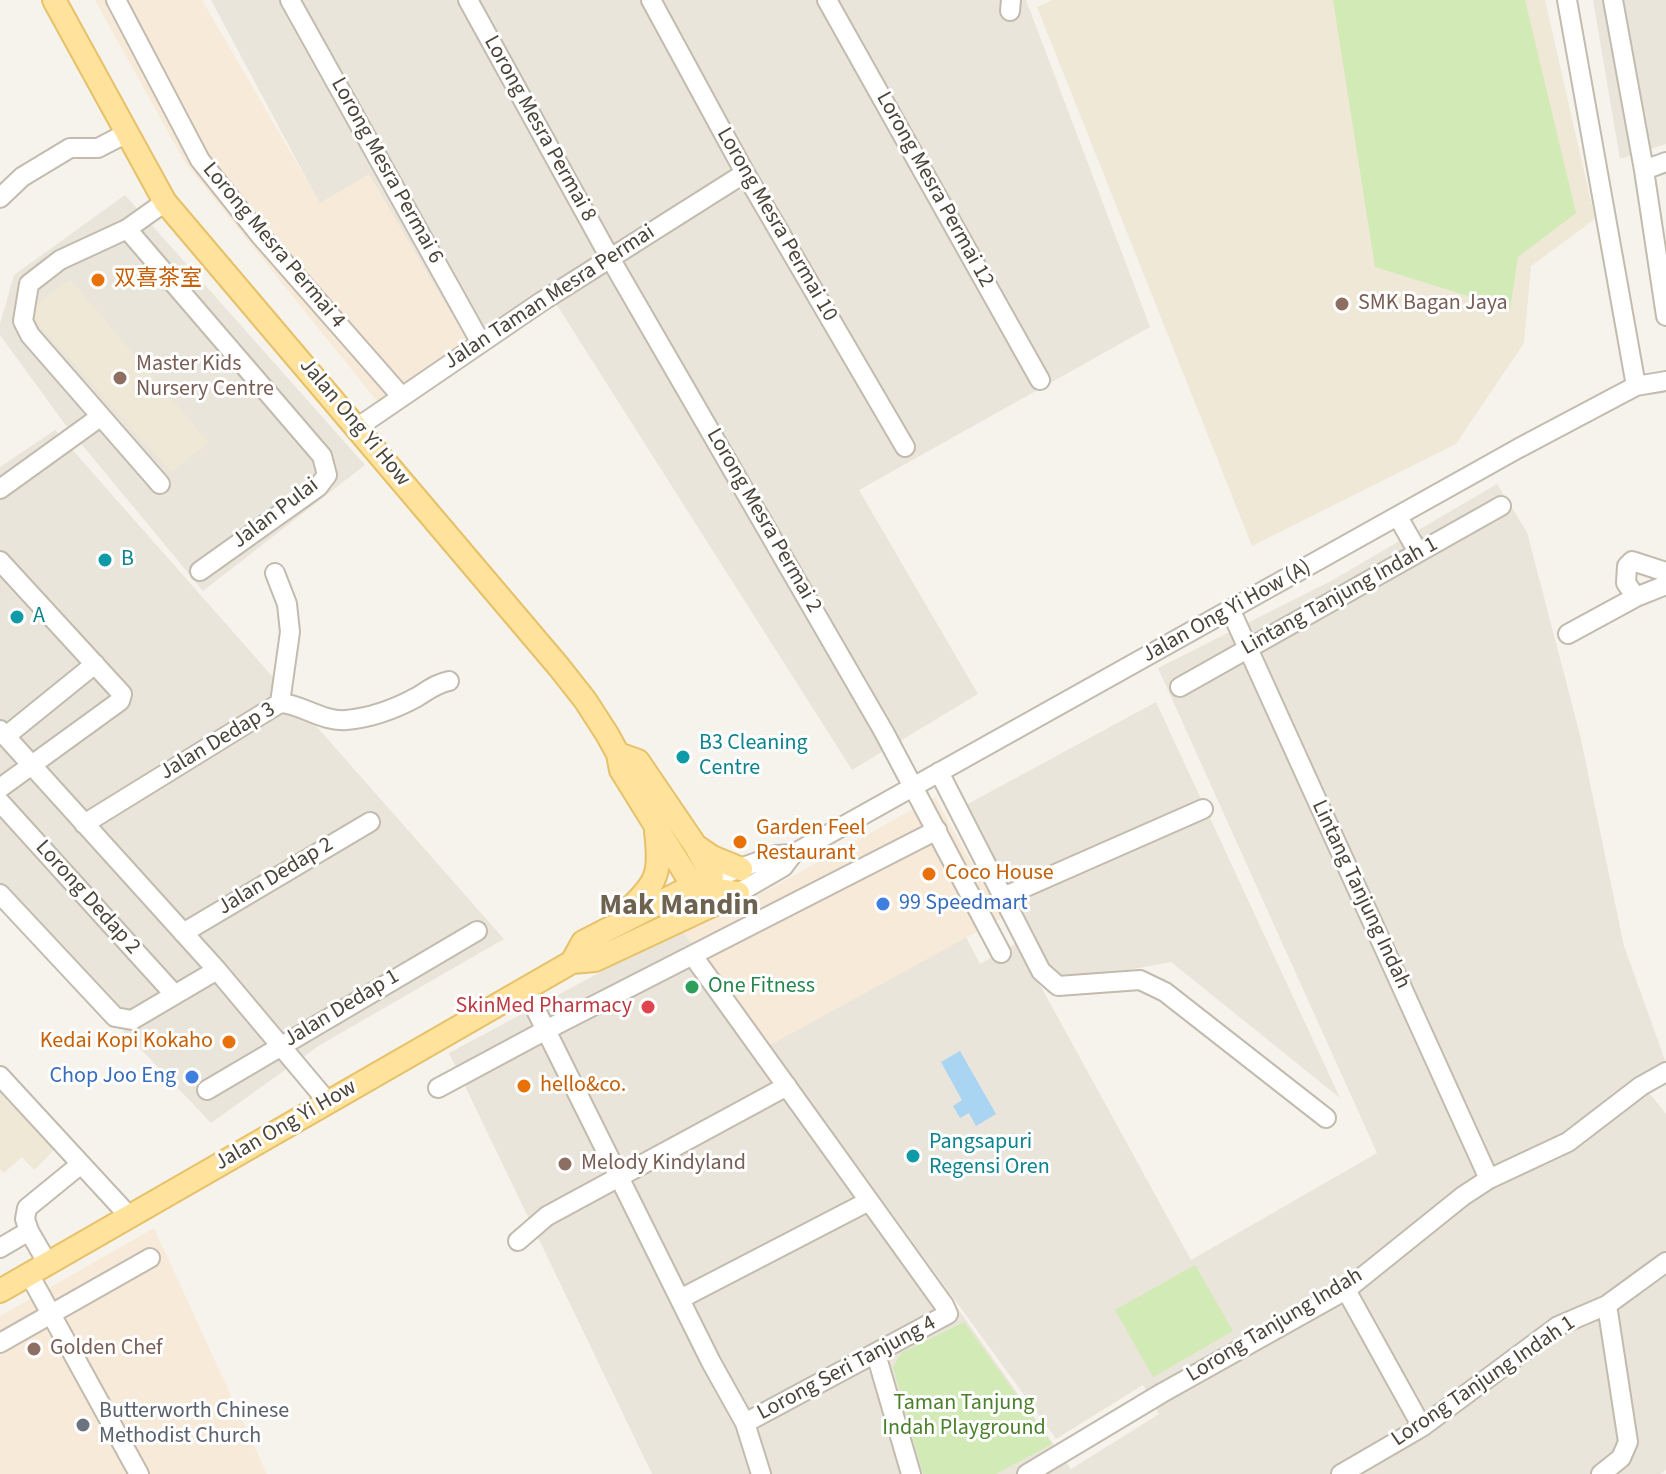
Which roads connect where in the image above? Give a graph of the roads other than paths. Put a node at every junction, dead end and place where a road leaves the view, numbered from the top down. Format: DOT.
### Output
graph roads {
  1 [pos="54,0"];
  2 [pos="116,0"];
  3 [pos="290,0"];
  4 [pos="468,0"];
  5 [pos="651,0"];
  6 [pos="827,0"];
  7 [pos="1567,0"];
  8 [pos="1613,0"];
  9 [pos="127,133"];
  10 [pos="1666,162"];
  11 [pos="1644,170"];
  12 [pos="745,173"];
  13 [pos="0,198"];
  14 [pos="165,202"];
  15 [pos="127,229"];
  16 [pos="610,258"];
  17 [pos="1666,316"];
  18 [pos="481,343"];
  19 [pos="1040,380"];
  20 [pos="1666,381"];
  21 [pos="1636,386"];
  22 [pos="402,397"];
  23 [pos="100,417"];
  24 [pos="358,427"];
  25 [pos="905,447"];
  26 [pos="160,484"];
  27 [pos="0,489"];
  28 [pos="1501,506"];
  29 [pos="1398,517"];
  30 [pos="1418,552"];
  31 [pos="0,561"];
  32 [pos="200,571"];
  33 [pos="1666,572"];
  34 [pos="275,573"];
  35 [pos="1666,585"];
  36 [pos="1636,597"];
  37 [pos="1231,611"];
  38 [pos="1568,634"];
  39 [pos="1249,648"];
  40 [pos="95,664"];
  41 [pos="449,681"];
  42 [pos="1180,687"];
  43 [pos="280,703"];
  44 [pos="3,733"];
  45 [pos="618,754"];
  46 [pos="30,765"];
  47 [pos="939,772"];
  48 [pos="914,785"];
  49 [pos="0,788"];
  50 [pos="0,802"];
  51 [pos="1203,809"];
  52 [pos="370,822"];
  53 [pos="655,823"];
  54 [pos="84,824"];
  55 [pos="937,830"];
  56 [pos="695,845"];
  57 [pos="793,854"];
  58 [pos="741,869"];
  59 [pos="704,883"];
  60 [pos="738,893"];
  61 [pos="0,894"];
  62 [pos="1003,897"];
  63 [pos="667,925"];
  64 [pos="610,927"];
  65 [pos="477,931"];
  66 [pos="183,933"];
  67 [pos="1001,953"];
  68 [pos="693,956"];
  69 [pos="572,962"];
  70 [pos="217,970"];
  71 [pos="526,990"];
  72 [pos="174,994"];
  73 [pos="546,1030"];
  74 [pos="281,1045"];
  75 [pos="1666,1072"];
  76 [pos="0,1076"];
  77 [pos="787,1086"];
  78 [pos="438,1088"];
  79 [pos="207,1090"];
  80 [pos="327,1101"];
  81 [pos="1326,1118"];
  82 [pos="81,1164"];
  83 [pos="618,1176"];
  84 [pos="1489,1179"];
  85 [pos="869,1201"];
  86 [pos="130,1217"];
  87 [pos="29,1231"];
  88 [pos="518,1241"];
  89 [pos="0,1248"];
  90 [pos="150,1258"];
  91 [pos="1666,1262"];
  92 [pos="38,1269"];
  93 [pos="1346,1290"];
  94 [pos="0,1291"];
  95 [pos="680,1299"];
  96 [pos="1607,1305"];
  97 [pos="51,1313"];
  98 [pos="0,1343"];
  99 [pos="876,1354"];
  100 [pos="745,1423"];
  101 [pos="1422,1427"];
  102 [pos="139,1474"];
  103 [pos="761,1474"];
  104 [pos="911,1474"];
  105 [pos="1027,1474"];
  106 [pos="1341,1474"];
  107 [pos="1601,1474"];
  1 -- 9 [label="main road, Jalan Ong Yi How"];
  2 -- 22 [label="street, Lorong Mesra Permai 4"];
  3 -- 18 [label="street, Lorong Mesra Permai 6"];
  4 -- 16 [label="street, Lorong Mesra Permai 8"];
  5 -- 12 [label="street, Lorong Mesra Permai 10"];
  6 -- 19 [label="street, Lorong Mesra Permai 12"];
  7 -- 21 [label="street"];
  8 -- 11 [label="street"];
  9 -- 13 [label="street"];
  9 -- 14 [label="main road, Jalan Ong Yi How"];
  10 -- 11 [label="street"];
  11 -- 17 [label="street"];
  12 -- 16 [label="street, Jalan Taman Mesra Permai"];
  12 -- 25 [label="street, Lorong Mesra Permai 10"];
  14 -- 15 [label="street"];
  14 -- 24 [label="main road, Jalan Ong Yi How"];
  15 -- 23 [label="street"];
  15 -- 32 [label="street, Jalan Pulai"];
  16 -- 18 [label="street, Jalan Taman Mesra Permai"];
  16 -- 48 [label="street, Lorong Mesra Permai 2"];
  18 -- 22 [label="street, Jalan Taman Mesra Permai"];
  20 -- 21 [label="street, Jalan Ong Yi How (A)"];
  21 -- 29 [label="street, Jalan Ong Yi How (A)"];
  22 -- 24 [label="street, Jalan Taman Mesra Permai"];
  23 -- 26 [label="street"];
  23 -- 27 [label="street"];
  24 -- 45 [label="main road, Jalan Ong Yi How"];
  28 -- 30 [label="street, Lintang Tanjung Indah 1"];
  29 -- 30 [label="street"];
  29 -- 37 [label="street, Jalan Ong Yi How (A)"];
  30 -- 39 [label="street, Lintang Tanjung Indah 1"];
  31 -- 40 [label="street"];
  33 -- 36 [label="street"];
  34 -- 43 [label="street"];
  35 -- 36 [label="street"];
  36 -- 38 [label="street"];
  37 -- 39 [label="street, Lintang Tanjung Indah"];
  37 -- 47 [label="street, Jalan Ong Yi How (A)"];
  39 -- 42 [label="street, Lintang Tanjung Indah 1"];
  39 -- 84 [label="street, Lintang Tanjung Indah"];
  40 -- 44 [label="street"];
  40 -- 46 [label="street"];
  41 -- 43 [label="street, Jalan Dedap 3"];
  43 -- 54 [label="street, Jalan Dedap 3"];
  44 -- 46 [label="street"];
  45 -- 53 [label="main road, Jalan Ong Yi How"];
  45 -- 56 [label="main road, Jalan Ong Yi How"];
  46 -- 49 [label="street"];
  46 -- 54 [label="street"];
  47 -- 48 [label="street, Jalan Ong Yi How (A)"];
  47 -- 62 [label="street"];
  48 -- 55 [label="street, Lorong Mesra Permai 2"];
  48 -- 57 [label="street, Jalan Ong Yi How (A)"];
  50 -- 72 [label="street, Lorong Dedap 2"];
  51 -- 62 [label="street"];
  52 -- 66 [label="street, Jalan Dedap 2"];
  53 -- 59 [label="main road, Jalan Ong Yi How"];
  53 -- 64 [label="main road"];
  54 -- 66 [label="street"];
  55 -- 67 [label="street, Lorong Mesra Permai 2"];
  55 -- 68 [label="street"];
  56 -- 58 [label="main road"];
  56 -- 59 [label="main road, Jalan Ong Yi How"];
  57 -- 58 [label="street, Jalan Ong Yi How (A)"];
  57 -- 60 [label="street, Jalan Ong Yi How (A)"];
  58 -- 59 [label="street, Jalan Ong Yi How (A)"];
  59 -- 60 [label="main road"];
  59 -- 63 [label="main road"];
  59 -- 64 [label="main road, Jalan Ong Yi How"];
  60 -- 63 [label="main road, Jalan Ong Yi How"];
  61 -- 72 [label="street"];
  62 -- 81 [label="street"];
  63 -- 69 [label="main road, Jalan Ong Yi How"];
  64 -- 69 [label="main road, Jalan Ong Yi How"];
  65 -- 74 [label="street, Jalan Dedap 1"];
  66 -- 70 [label="street"];
  68 -- 73 [label="street"];
  68 -- 77 [label="street"];
  69 -- 71 [label="main road, Jalan Ong Yi How"];
  70 -- 72 [label="street"];
  70 -- 74 [label="street"];
  71 -- 73 [label="street"];
  71 -- 80 [label="main road, Jalan Ong Yi How"];
  73 -- 78 [label="street"];
  73 -- 83 [label="street"];
  74 -- 79 [label="street, Jalan Dedap 1"];
  74 -- 80 [label="street"];
  75 -- 84 [label="street, Lorong Tanjung Indah"];
  76 -- 82 [label="street"];
  77 -- 83 [label="street"];
  77 -- 85 [label="street"];
  80 -- 86 [label="main road, Jalan Ong Yi How"];
  82 -- 86 [label="street"];
  82 -- 87 [label="street"];
  83 -- 88 [label="street"];
  83 -- 95 [label="street"];
  84 -- 93 [label="street, Lorong Tanjung Indah"];
  85 -- 95 [label="street"];
  85 -- 99 [label="street, Lorong Seri Tanjung 4"];
  86 -- 92 [label="main road, Jalan Ong Yi How"];
  87 -- 89 [label="street"];
  87 -- 92 [label="street"];
  90 -- 97 [label="street"];
  91 -- 96 [label="street, Lorong Tanjung Indah 1"];
  92 -- 94 [label="main road, Jalan Ong Yi How"];
  92 -- 97 [label="street"];
  93 -- 101 [label="street"];
  93 -- 105 [label="street, Lorong Tanjung Indah"];
  95 -- 100 [label="street"];
  96 -- 101 [label="street, Lorong Tanjung Indah 1"];
  96 -- 107 [label="street"];
  97 -- 98 [label="street"];
  97 -- 102 [label="street"];
  99 -- 100 [label="street, Lorong Seri Tanjung 4"];
  99 -- 104 [label="street"];
  100 -- 103 [label="street"];
  101 -- 106 [label="street, Lorong Tanjung Indah 1"];
}
